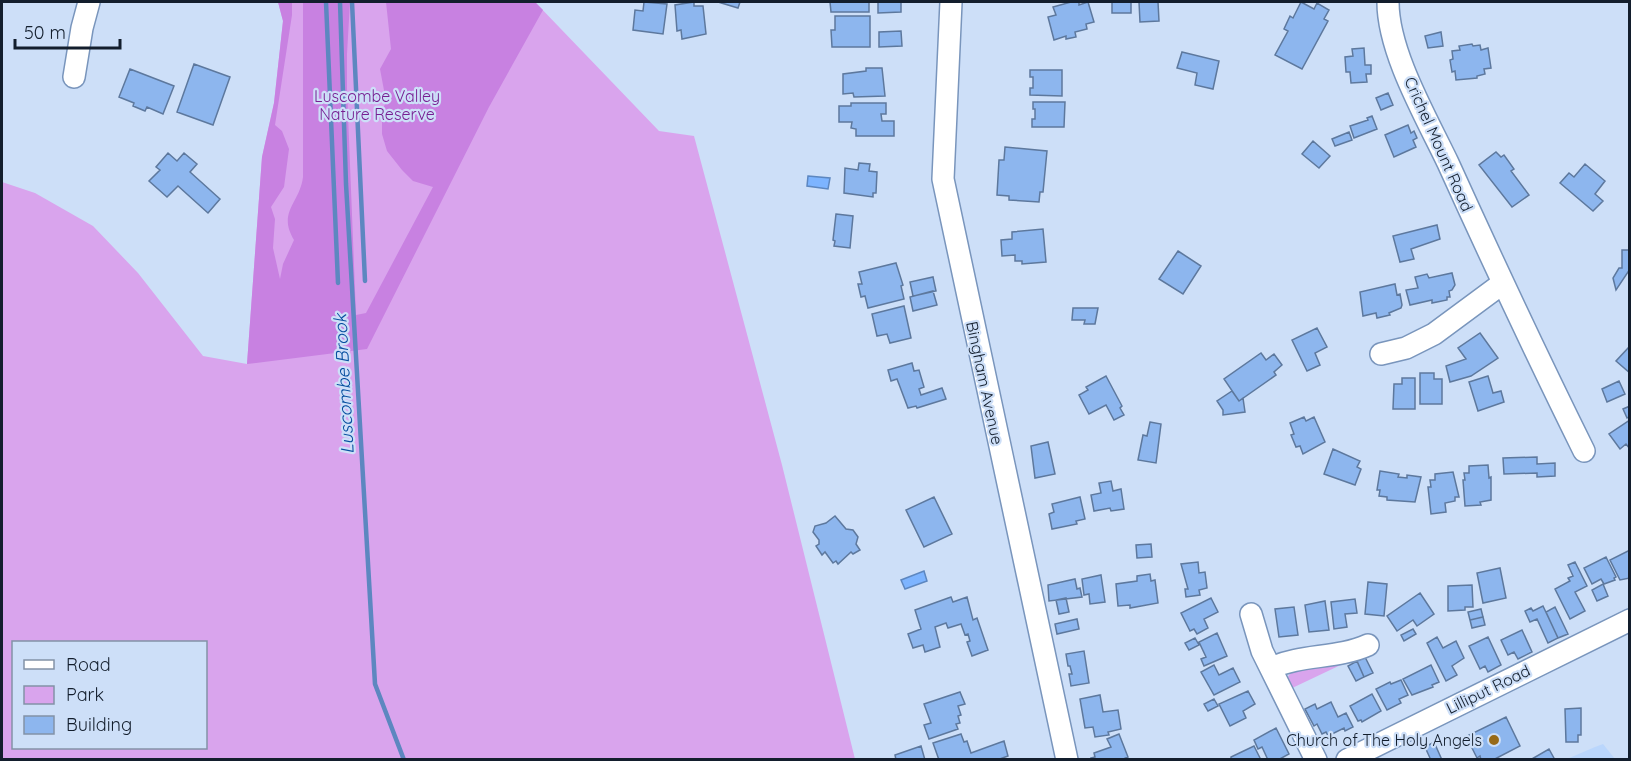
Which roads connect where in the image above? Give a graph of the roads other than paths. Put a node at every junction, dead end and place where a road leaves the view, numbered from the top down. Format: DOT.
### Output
graph roads {
  1 [pos="89,2"];
  2 [pos="951,2"];
  3 [pos="1388,2"];
  4 [pos="74,77"];
  5 [pos="1503,283"];
  6 [pos="1381,354"];
  7 [pos="1584,451"];
  8 [pos="1251,614"];
  9 [pos="1629,620"];
  10 [pos="1368,645"];
  11 [pos="1271,668"];
  12 [pos="1067,759"];
  13 [pos="1316,759"];
  14 [pos="1347,759"];
  1 -- 4 [label="street"];
  2 -- 12 [label="street, Bingham Avenue"];
  3 -- 5 [label="street, Crichel Mount Road"];
  5 -- 6 [label="street"];
  5 -- 7 [label="street, Crichel Mount Road"];
  8 -- 11 [label="street"];
  9 -- 14 [label="street, Lilliput Road"];
  10 -- 11 [label="street"];
  11 -- 13 [label="street"];
}
